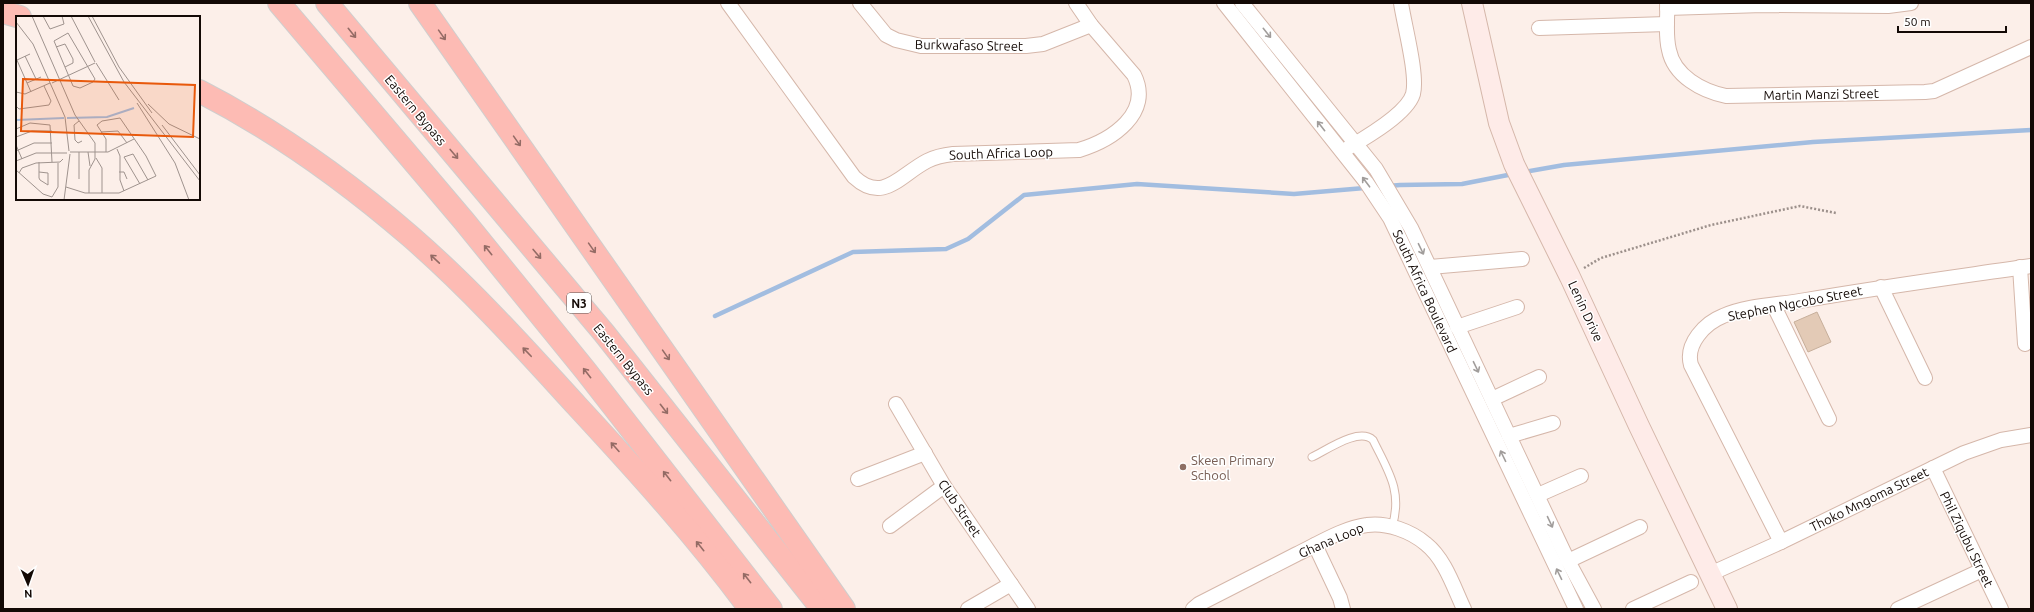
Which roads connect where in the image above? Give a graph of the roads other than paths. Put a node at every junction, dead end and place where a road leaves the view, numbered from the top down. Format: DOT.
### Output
graph roads {
  1 [pos="279,3"];
  2 [pos="328,3"];
  3 [pos="420,3"];
  4 [pos="728,3"];
  5 [pos="860,3"];
  6 [pos="1076,3"];
  7 [pos="1224,3"];
  8 [pos="1242,3"];
  9 [pos="1401,3"];
  10 [pos="1472,3"];
  11 [pos="1763,4"];
  12 [pos="1903,4"];
  13 [pos="1667,6"];
  14 [pos="3,12"];
  15 [pos="17,16"];
  16 [pos="1667,24"];
  17 [pos="1090,25"];
  18 [pos="1539,28"];
  19 [pos="2031,47"];
  20 [pos="200,92"];
  21 [pos="1356,144"];
  22 [pos="1344,154"];
  23 [pos="1522,259"];
  24 [pos="2026,266"];
  25 [pos="1430,267"];
  26 [pos="1881,287"];
  27 [pos="1774,306"];
  28 [pos="1517,307"];
  29 [pos="1457,327"];
  30 [pos="2025,344"];
  31 [pos="1539,377"];
  32 [pos="1925,378"];
  33 [pos="1492,399"];
  34 [pos="896,404"];
  35 [pos="1829,420"];
  36 [pos="1553,423"];
  37 [pos="2031,435"];
  38 [pos="1510,436"];
  39 [pos="925,453"];
  40 [pos="1312,457"];
  41 [pos="1932,468"];
  42 [pos="1581,476"];
  43 [pos="858,479"];
  44 [pos="944,486"];
  45 [pos="1538,495"];
  46 [pos="890,526"];
  47 [pos="1392,526"];
  48 [pos="1640,527"];
  49 [pos="1781,542"];
  50 [pos="1315,545"];
  51 [pos="1568,561"];
  52 [pos="1982,570"];
  53 [pos="1710,574"];
  54 [pos="1691,582"];
  55 [pos="1011,584"];
  56 [pos="750,609"];
  57 [pos="771,609"];
  58 [pos="822,609"];
  59 [pos="844,609"];
  60 [pos="968,609"];
  61 [pos="1028,609"];
  62 [pos="1193,609"];
  63 [pos="1343,609"];
  64 [pos="1464,609"];
  65 [pos="1576,609"];
  66 [pos="1594,609"];
  67 [pos="1633,609"];
  68 [pos="1727,609"];
  69 [pos="1898,609"];
  70 [pos="2001,609"];
  57 -- 1 [label="highway, one-way"];
  2 -- 58 [label="highway, Eastern Bypass / N3, one-way"];
  3 -- 59 [label="highway, one-way"];
  4 -- 17 [label="street, South Africa Loop"];
  5 -- 17 [label="street, Burkwafaso Street"];
  6 -- 17 [label="street, South Africa Loop"];
  22 -- 7 [label="street, South Africa Boulevard, one-way"];
  8 -- 21 [label="street, South Africa Boulevard, one-way"];
  9 -- 21 [label="street"];
  10 -- 53 [label="street, Lenin Drive"];
  11 -- 12 [label="street"];
  11 -- 13 [label="street"];
  13 -- 16 [label="street, Martin Manzi Street"];
  14 -- 15 [label="highway"];
  16 -- 18 [label="street"];
  16 -- 19 [label="street, Martin Manzi Street"];
  56 -- 20 [label="highway, one-way"];
  21 -- 22 [label="street"];
  21 -- 25 [label="street, South Africa Boulevard, one-way"];
  65 -- 22 [label="street, South Africa Boulevard, one-way"];
  23 -- 25 [label="street"];
  24 -- 26 [label="street, Stephen Ngcobo Street"];
  24 -- 30 [label="street"];
  25 -- 29 [label="street, South Africa Boulevard"];
  26 -- 27 [label="street, Stephen Ngcobo Street"];
  26 -- 32 [label="street"];
  27 -- 35 [label="street"];
  27 -- 49 [label="street, Stephen Ngcobo Street"];
  28 -- 29 [label="street"];
  29 -- 33 [label="street, South Africa Boulevard, one-way"];
  31 -- 33 [label="street"];
  33 -- 38 [label="street, South Africa Boulevard"];
  34 -- 39 [label="street, Club Street"];
  36 -- 38 [label="street"];
  37 -- 41 [label="street, Thoko Mngoma Street"];
  38 -- 45 [label="street, South Africa Boulevard"];
  39 -- 43 [label="street"];
  39 -- 44 [label="street, Club Street"];
  40 -- 47 [label="lane"];
  41 -- 49 [label="street, Thoko Mngoma Street"];
  41 -- 52 [label="street, Phil Ziqubu Street"];
  42 -- 45 [label="street"];
  44 -- 46 [label="street"];
  44 -- 55 [label="street, Club Street"];
  45 -- 51 [label="street, South Africa Boulevard, one-way"];
  47 -- 50 [label="street, Ghana Loop"];
  47 -- 64 [label="street, Ghana Loop"];
  48 -- 51 [label="street"];
  49 -- 53 [label="street, Thoko Mngoma Street"];
  50 -- 62 [label="street, Ghana Loop"];
  50 -- 63 [label="street"];
  51 -- 66 [label="street, South Africa Boulevard"];
  52 -- 69 [label="street"];
  52 -- 70 [label="street, Phil Ziqubu Street"];
  53 -- 68 [label="street, Lenin Drive"];
  54 -- 67 [label="street"];
  55 -- 60 [label="street"];
  55 -- 61 [label="street, Club Street"];
}
